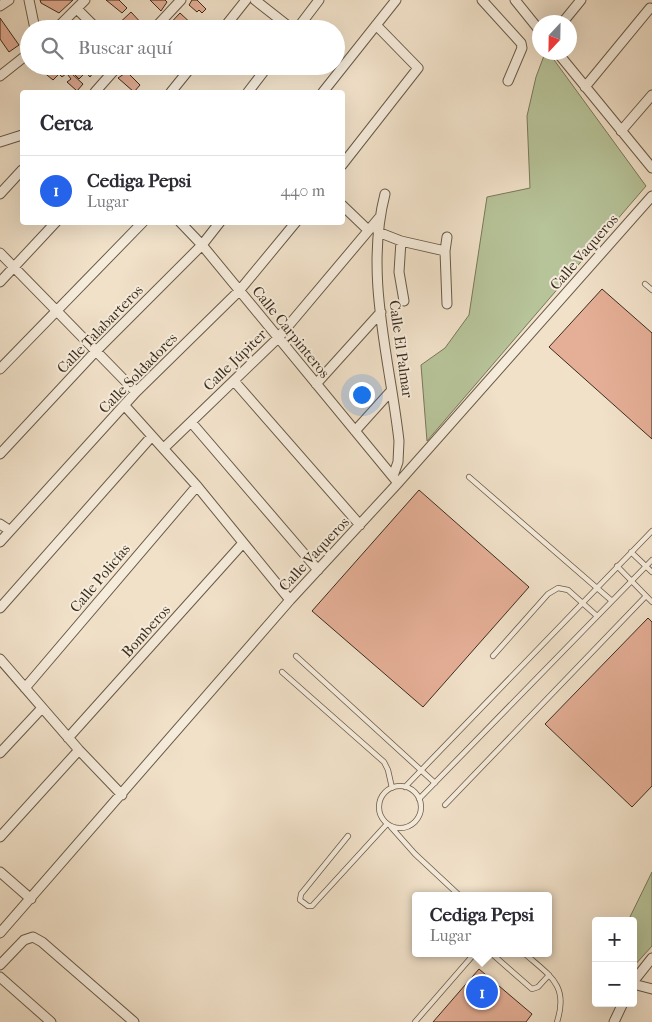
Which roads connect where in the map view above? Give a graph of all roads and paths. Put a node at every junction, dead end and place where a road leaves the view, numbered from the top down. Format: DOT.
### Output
graph roads {
  1 [pos="9,0"];
  2 [pos="29,0"];
  3 [pos="85,0"];
  4 [pos="181,0"];
  5 [pos="246,0"];
  6 [pos="255,0"];
  7 [pos="319,0"];
  8 [pos="396,0"];
  9 [pos="482,0"];
  10 [pos="515,0"];
  11 [pos="581,0"];
  12 [pos="0,6"];
  13 [pos="650,8"];
  14 [pos="77,9"];
  15 [pos="569,15"];
  16 [pos="33,20"];
  17 [pos="65,20"];
  18 [pos="88,20"];
  19 [pos="162,20"];
  20 [pos="230,20"];
  21 [pos="281,20"];
  22 [pos="304,20"];
  23 [pos="532,21"];
  24 [pos="376,25"];
  25 [pos="20,60"];
  26 [pos="345,60"];
  27 [pos="563,60"];
  28 [pos="110,75"];
  29 [pos="185,75"];
  30 [pos="261,75"];
  31 [pos="334,75"];
  32 [pos="0,76"];
  33 [pos="508,81"];
  34 [pos="584,87"];
  35 [pos="97,90"];
  36 [pos="173,90"];
  37 [pos="250,90"];
  38 [pos="325,90"];
  39 [pos="652,96"];
  40 [pos="621,131"];
  41 [pos="20,137"];
  42 [pos="0,142"];
  43 [pos="345,161"];
  44 [pos="652,168"];
  45 [pos="20,172"];
  46 [pos="0,194"];
  47 [pos="385,194"];
  48 [pos="652,196"];
  49 [pos="345,208"];
  50 [pos="379,218"];
  51 [pos="53,225"];
  52 [pos="140,225"];
  53 [pos="183,225"];
  54 [pos="218,225"];
  55 [pos="294,225"];
  56 [pos="368,230"];
  57 [pos="378,232"];
  58 [pos="447,237"];
  59 [pos="401,241"];
  60 [pos="202,246"];
  61 [pos="445,251"];
  62 [pos="0,254"];
  63 [pos="14,267"];
  64 [pos="0,282"];
  65 [pos="644,284"];
  66 [pos="652,290"];
  67 [pos="239,291"];
  68 [pos="404,301"];
  69 [pos="447,304"];
  70 [pos="56,310"];
  71 [pos="381,312"];
  72 [pos="278,338"];
  73 [pos="96,352"];
  74 [pos="0,369"];
  75 [pos="234,381"];
  76 [pos="316,384"];
  77 [pos="391,391"];
  78 [pos="136,392"];
  79 [pos="125,406"];
  80 [pos="191,422"];
  81 [pos="354,431"];
  82 [pos="152,436"];
  83 [pos="164,448"];
  84 [pos="0,454"];
  85 [pos="469,477"];
  86 [pos="396,480"];
  87 [pos="197,486"];
  88 [pos="0,524"];
  89 [pos="360,525"];
  90 [pos="9,530"];
  91 [pos="652,531"];
  92 [pos="0,542"];
  93 [pos="243,543"];
  94 [pos="631,552"];
  95 [pos="652,560"];
  96 [pos="616,566"];
  97 [pos="646,566"];
  98 [pos="318,570"];
  99 [pos="652,572"];
  100 [pos="631,581"];
  101 [pos="597,587"];
  102 [pos="646,596"];
  103 [pos="290,600"];
  104 [pos="612,601"];
  105 [pos="652,602"];
  106 [pos="582,603"];
  107 [pos="0,608"];
  108 [pos="597,616"];
  109 [pos="296,656"];
  110 [pos="493,656"];
  111 [pos="0,660"];
  112 [pos="282,672"];
  113 [pos="25,688"];
  114 [pos="42,708"];
  115 [pos="68,738"];
  116 [pos="79,750"];
  117 [pos="0,753"];
  118 [pos="421,770"];
  119 [pos="435,784"];
  120 [pos="405,787"];
  121 [pos="392,788"];
  122 [pos="122,795"];
  123 [pos="419,799"];
  124 [pos="445,805"];
  125 [pos="388,825"];
  126 [pos="348,836"];
  127 [pos="0,837"];
  128 [pos="0,872"];
  129 [pos="456,892"];
  130 [pos="31,900"];
  131 [pos="0,933"];
  132 [pos="472,957"];
  133 [pos="496,957"];
  134 [pos="529,957"];
  135 [pos="652,958"];
  136 [pos="0,966"];
  137 [pos="549,975"];
  138 [pos="0,977"];
  139 [pos="637,978"];
  140 [pos="637,984"];
  141 [pos="652,989"];
  142 [pos="621,1007"];
  143 [pos="51,1022"];
  144 [pos="134,1022"];
  145 [pos="415,1022"];
  146 [pos="557,1022"];
  147 [pos="614,1022"];
  1 -- 12 [label="street"];
  2 -- 16 [label="street"];
  3 -- 14 [label="street"];
  4 -- 19 [label="street"];
  5 -- 20 [label="street"];
  6 -- 21 [label="street"];
  7 -- 22 [label="street"];
  8 -- 24 [label="street"];
  9 -- 33 [label="street"];
  10 -- 23 [label="street"];
  11 -- 15 [label="street"];
  13 -- 34 [label="street"];
  14 -- 17 [label="street"];
  14 -- 18 [label="street"];
  24 -- 26 [label="street"];
  24 -- 43 [label="street"];
  25 -- 32 [label="street"];
  27 -- 34 [label="street"];
  28 -- 35 [label="street"];
  29 -- 36 [label="street"];
  30 -- 37 [label="street"];
  31 -- 38 [label="street"];
  34 -- 40 [label="street"];
  39 -- 40 [label="street"];
  40 -- 44 [label="street"];
  41 -- 42 [label="street"];
  45 -- 46 [label="street"];
  47 -- 50 [label="street, Calle El Palmar"];
  48 -- 86 [label="street, Calle Vaqueros"];
  49 -- 56 [label="street"];
  50 -- 56 [label="street, Calle Júpiter"];
  50 -- 57 [label="street, Calle El Palmar"];
  51 -- 63 [label="street"];
  52 -- 70 [label="street"];
  53 -- 60 [label="street, Calle Carpinteros"];
  54 -- 60 [label="street, Calle Talabarteros"];
  55 -- 67 [label="street, Calle Soldadores"];
  56 -- 72 [label="street, Calle Júpiter"];
  57 -- 59 [label="street"];
  57 -- 71 [label="street, Calle El Palmar"];
  58 -- 61 [label="street"];
  59 -- 61 [label="street"];
  59 -- 68 [label="street"];
  60 -- 67 [label="street, Calle Carpinteros"];
  60 -- 73 [label="street, Calle Talabarteros"];
  61 -- 69 [label="street"];
  62 -- 63 [label="street"];
  63 -- 64 [label="street"];
  63 -- 70 [label="street"];
  65 -- 66 [label="lane"];
  67 -- 72 [label="street, Calle Carpinteros"];
  67 -- 78 [label="street, Calle Soldadores"];
  70 -- 73 [label="street"];
  70 -- 74 [label="street"];
  71 -- 76 [label="street"];
  71 -- 77 [label="street, Calle El Palmar"];
  72 -- 75 [label="street, Calle Júpiter"];
  72 -- 76 [label="street, Calle Carpinteros"];
  73 -- 78 [label="street"];
  73 -- 84 [label="street, Calle Talabarteros"];
  75 -- 80 [label="street, Calle Júpiter"];
  75 -- 89 [label="street"];
  76 -- 81 [label="street, Calle Carpinteros"];
  77 -- 81 [label="street"];
  77 -- 86 [label="street, Calle El Palmar"];
  78 -- 79 [label="street, Calle Soldadores"];
  79 -- 82 [label="street"];
  79 -- 90 [label="street, Calle Soldadores"];
  80 -- 83 [label="street, Calle Júpiter"];
  80 -- 98 [label="street"];
  81 -- 86 [label="street, Calle Carpinteros"];
  82 -- 83 [label="street"];
  82 -- 107 [label="street"];
  83 -- 87 [label="street"];
  85 -- 101 [label="lane"];
  86 -- 89 [label="street, Calle Vaqueros"];
  87 -- 93 [label="street"];
  87 -- 113 [label="street, Calle Policías"];
  88 -- 90 [label="street"];
  89 -- 98 [label="street, Calle Vaqueros"];
  90 -- 92 [label="street, Calle Soldadores"];
  91 -- 94 [label="lane"];
  93 -- 103 [label="street"];
  93 -- 115 [label="street, Bomberos"];
  94 -- 96 [label="lane"];
  94 -- 97 [label="lane"];
  95 -- 97 [label="lane"];
  96 -- 100 [label="lane"];
  96 -- 101 [label="lane"];
  97 -- 99 [label="lane"];
  97 -- 100 [label="lane"];
  98 -- 103 [label="street, Calle Vaqueros"];
  100 -- 102 [label="lane"];
  100 -- 104 [label="lane"];
  101 -- 104 [label="lane"];
  101 -- 106 [label="lane"];
  102 -- 105 [label="lane"];
  102 -- 124 [label="lane"];
  103 -- 122 [label="street, Calle Vaqueros"];
  104 -- 108 [label="lane"];
  106 -- 108 [label="lane"];
  106 -- 110 [label="lane"];
  106 -- 118 [label="lane"];
  108 -- 119 [label="lane"];
  109 -- 118 [label="lane"];
  111 -- 113 [label="street"];
  112 -- 121 [label="lane"];
  113 -- 114 [label="street"];
  114 -- 115 [label="street"];
  114 -- 117 [label="street"];
  115 -- 116 [label="street"];
  116 -- 122 [label="street"];
  116 -- 127 [label="street"];
  118 -- 119 [label="lane"];
  118 -- 120 [label="lane"];
  119 -- 123 [label="lane"];
  120 -- 121 [label="lane"];
  120 -- 123 [label="lane"];
  121 -- 125 [label="lane"];
  122 -- 130 [label="street, Calle Vaqueros"];
  123 -- 125 [label="lane"];
  125 -- 126 [label="lane"];
  125 -- 129 [label="lane"];
  128 -- 130 [label="street"];
  130 -- 131 [label="street, Calle Vaqueros"];
  132 -- 145 [label="lane"];
  133 -- 137 [label="lane"];
  134 -- 137 [label="lane"];
  135 -- 139 [label="street"];
  136 -- 144 [label="street"];
  137 -- 146 [label="lane"];
  138 -- 143 [label="street"];
  140 -- 141 [label="street"];
  142 -- 147 [label="street"];
}
